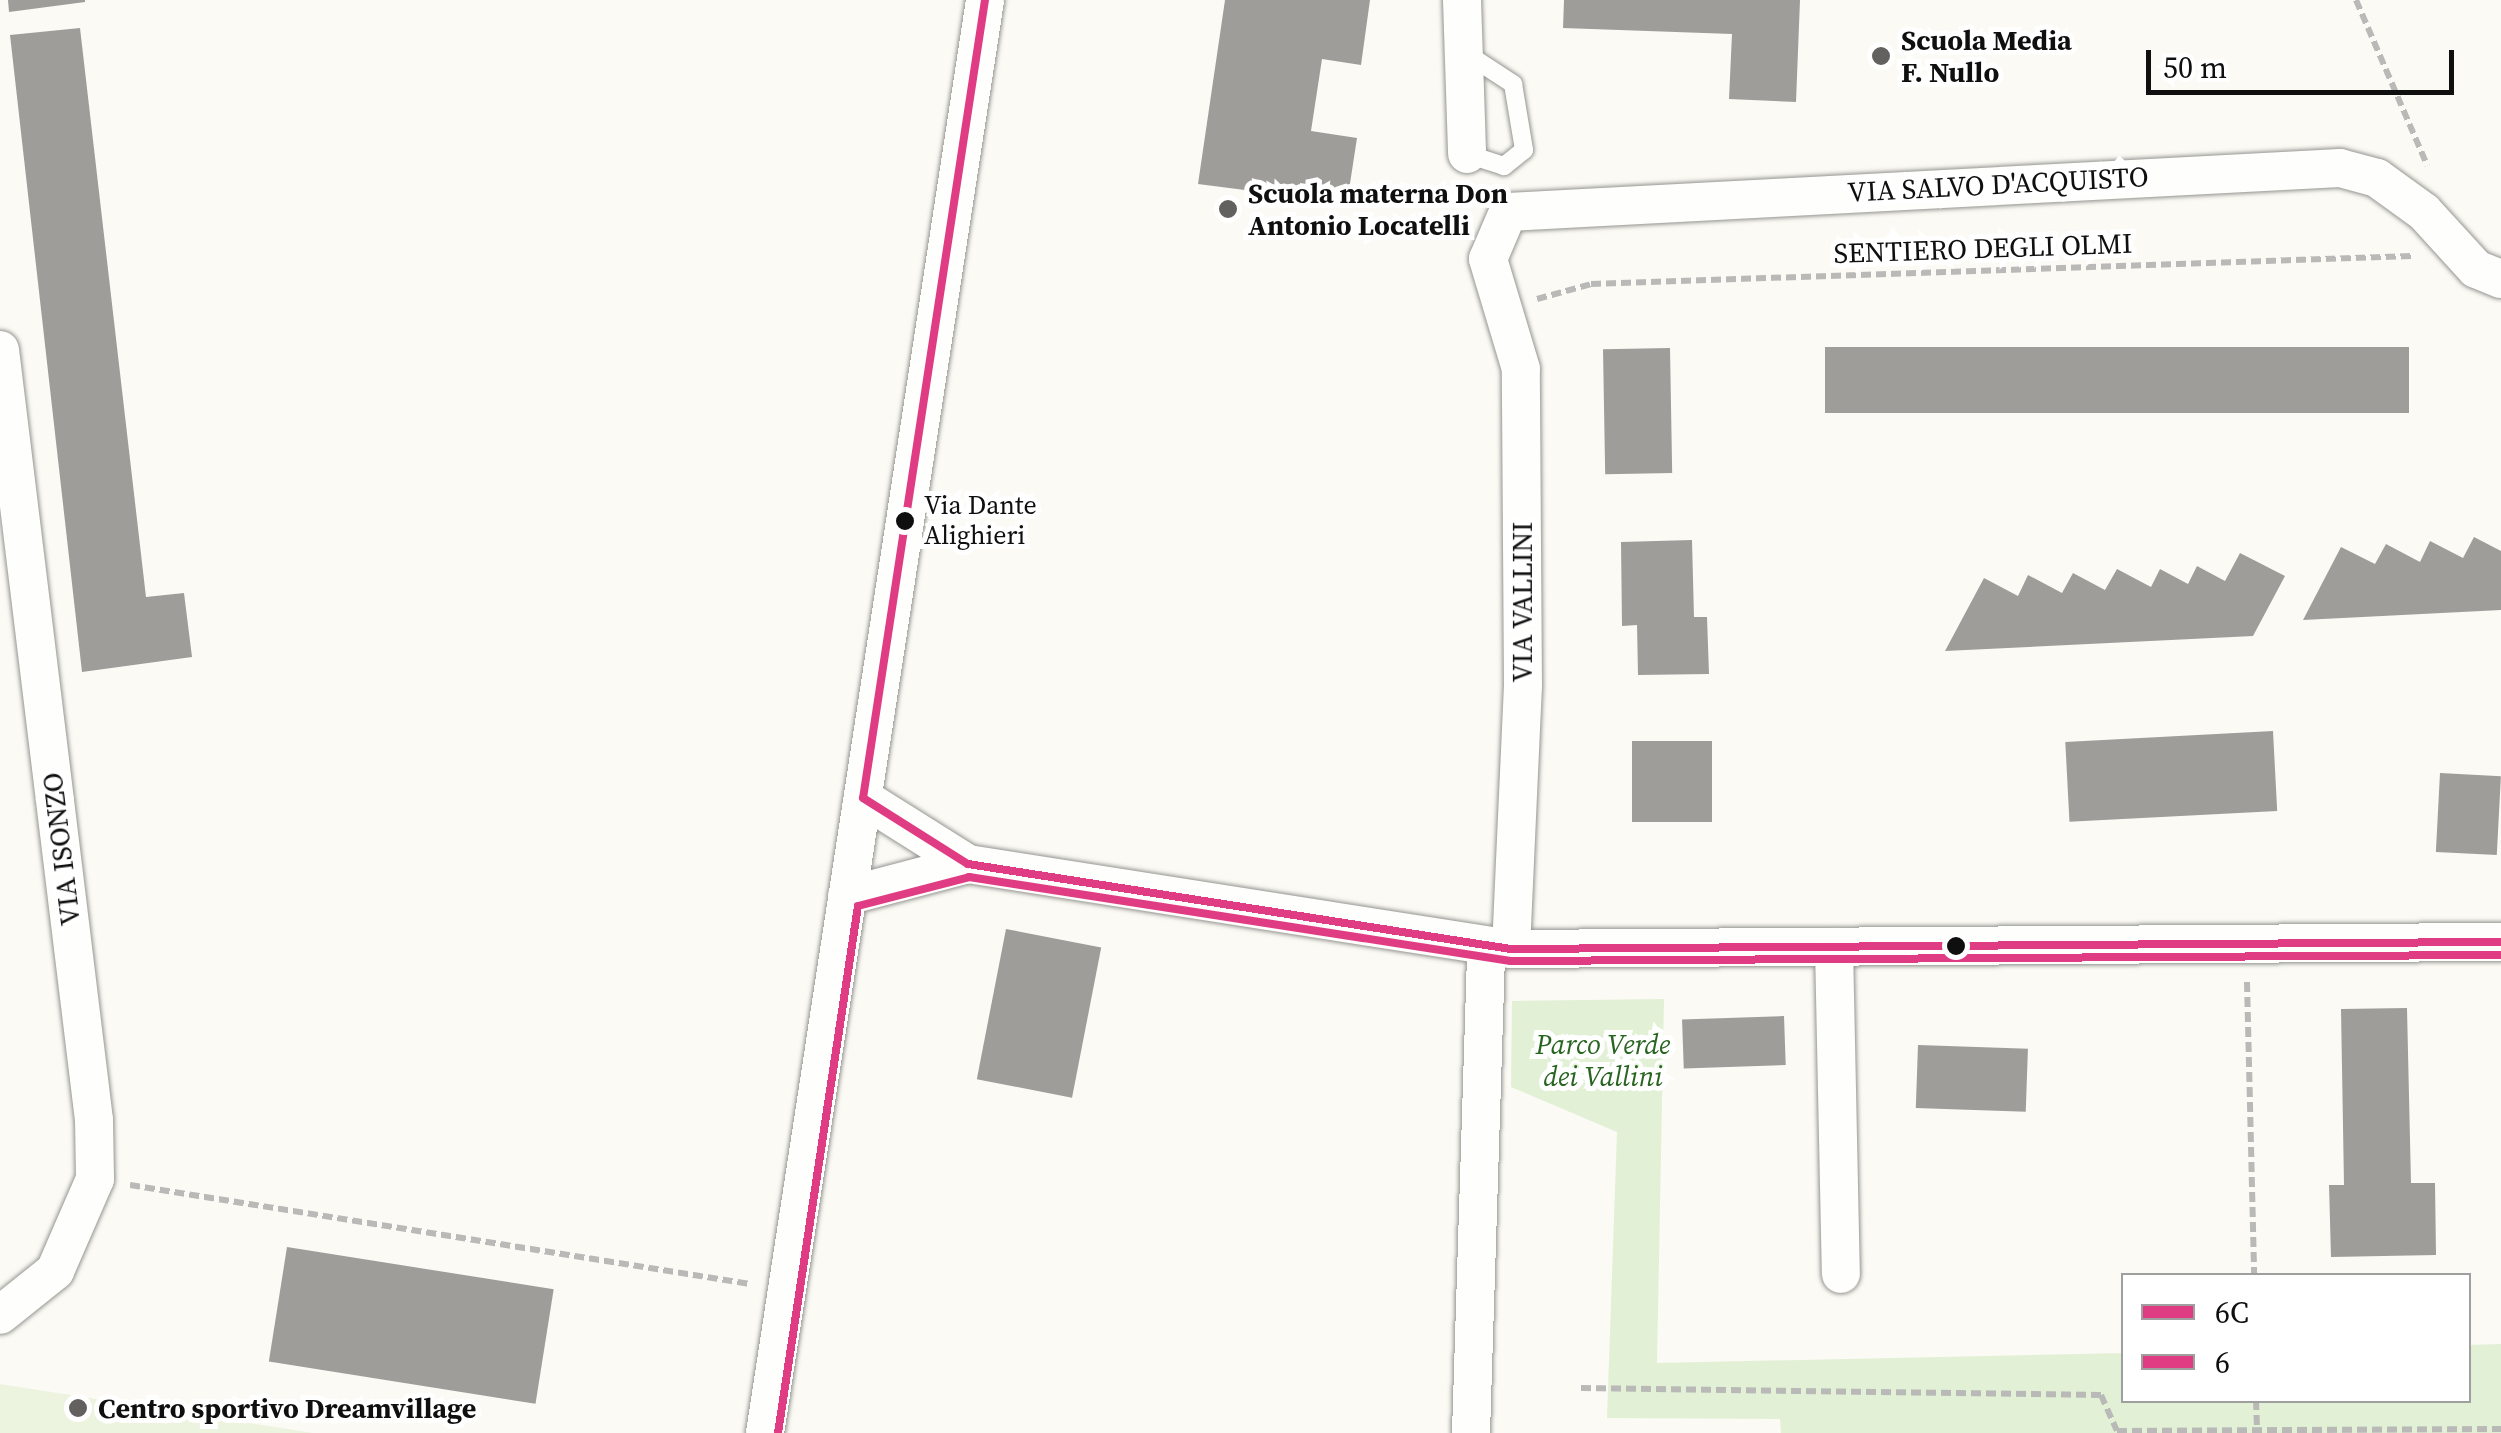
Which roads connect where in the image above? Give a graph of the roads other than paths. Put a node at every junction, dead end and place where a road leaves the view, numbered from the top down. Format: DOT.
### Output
graph roads {
  1 [pos="985,0"];
  2 [pos="1462,0"];
  3 [pos="1460,49"];
  4 [pos="1468,154"];
  5 [pos="1488,259"];
  6 [pos="2501,279"];
  7 [pos="0,350"];
  8 [pos="863,798"];
  9 [pos="968,864"];
  10 [pos="848,896"];
  11 [pos="2501,942"];
  12 [pos="1834,947"];
  13 [pos="1499,948"];
  14 [pos="1841,1274"];
  15 [pos="0,1315"];
  16 [pos="765,1433"];
  17 [pos="1471,1433"];
  1 -- 8 [label="street"];
  2 -- 3 [label="street"];
  3 -- 4 [label="street"];
  3 -- 4 [label="lane"];
  5 -- 6 [label="street, VIA SALVO D'ACQUISTO"];
  5 -- 13 [label="street, VIA VALLINI"];
  7 -- 15 [label="street, VIA ISONZO"];
  8 -- 9 [label="street"];
  8 -- 10 [label="street"];
  9 -- 10 [label="street"];
  9 -- 13 [label="street"];
  10 -- 16 [label="street"];
  11 -- 12 [label="street"];
  12 -- 13 [label="street"];
  12 -- 14 [label="street"];
  13 -- 17 [label="street, VIA VALLINI"];
}
